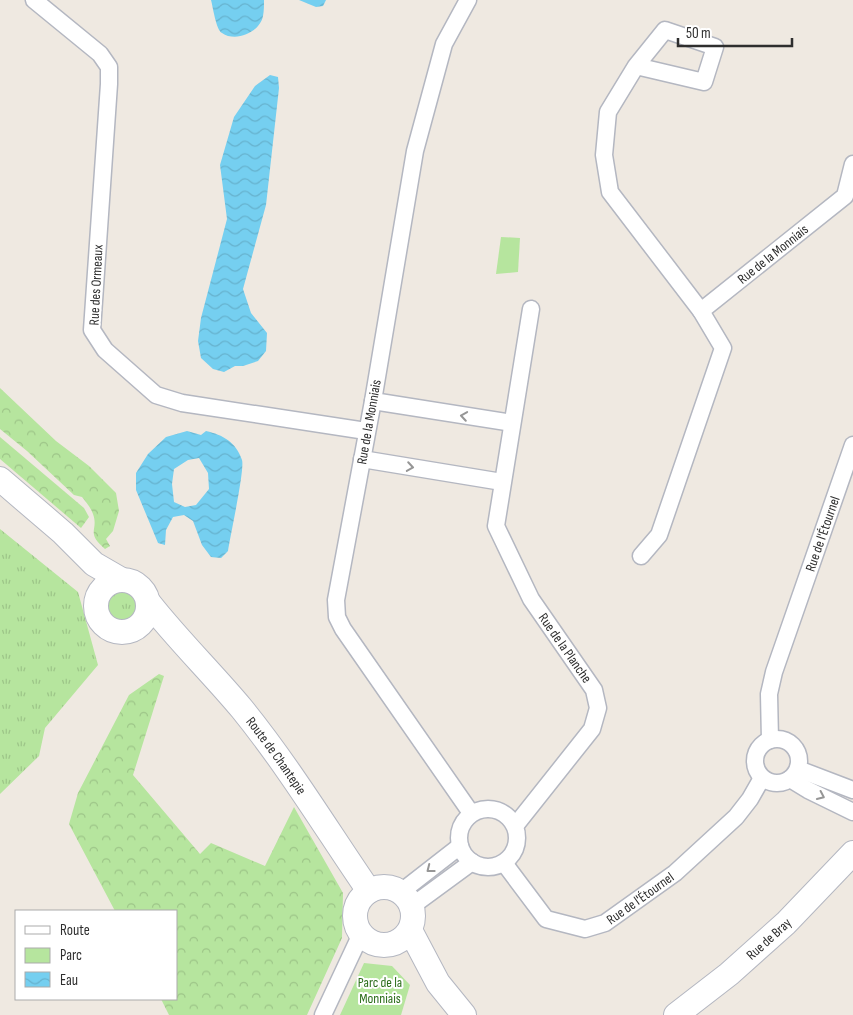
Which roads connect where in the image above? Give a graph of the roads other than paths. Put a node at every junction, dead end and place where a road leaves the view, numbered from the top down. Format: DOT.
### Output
graph roads {
  1 [pos="34,0"];
  2 [pos="468,0"];
  3 [pos="636,66"];
  4 [pos="853,164"];
  5 [pos="849,198"];
  6 [pos="531,309"];
  7 [pos="701,311"];
  8 [pos="373,401"];
  9 [pos="512,423"];
  10 [pos="366,431"];
  11 [pos="853,444"];
  12 [pos="362,459"];
  13 [pos="0,479"];
  14 [pos="502,482"];
  15 [pos="640,556"];
  16 [pos="94,564"];
  17 [pos="120,579"];
  18 [pos="99,594"];
  19 [pos="148,603"];
  20 [pos="135,628"];
  21 [pos="170,630"];
  22 [pos="770,740"];
  23 [pos="794,774"];
  24 [pos="762,778"];
  25 [pos="853,790"];
  26 [pos="853,812"];
  27 [pos="471,814"];
  28 [pos="515,826"];
  29 [pos="460,846"];
  30 [pos="853,853"];
  31 [pos="472,862"];
  32 [pos="504,863"];
  33 [pos="853,874"];
  34 [pos="369,891"];
  35 [pos="406,899"];
  36 [pos="361,934"];
  37 [pos="402,937"];
  38 [pos="323,1015"];
  39 [pos="452,1015"];
  40 [pos="464,1015"];
  41 [pos="676,1015"];
  42 [pos="699,1015"];
  1 -- 10 [label="street, Rue des Ormeaux"];
  2 -- 8 [label="street, Rue de la Monniais"];
  3 -- 3 [label="street"];
  3 -- 7 [label="street"];
  4 -- 5 [label="street, Rue de la Monniais"];
  5 -- 7 [label="street, Rue de la Monniais"];
  6 -- 9 [label="street, Rue de la Planche"];
  7 -- 15 [label="street"];
  9 -- 8 [label="street, one-way"];
  8 -- 10 [label="street, Rue de la Monniais"];
  9 -- 14 [label="street, Rue de la Planche"];
  10 -- 12 [label="street, Rue de la Monniais"];
  11 -- 22 [label="street, Rue de l'Étournel"];
  12 -- 14 [label="street, one-way"];
  12 -- 27 [label="street, Rue de la Monniais"];
  13 -- 16 [label="street"];
  14 -- 28 [label="street, Rue de la Planche"];
  16 -- 17 [label="street"];
  16 -- 18 [label="street"];
  17 -- 18 [label="street"];
  17 -- 19 [label="street"];
  18 -- 20 [label="street"];
  19 -- 20 [label="street"];
  19 -- 21 [label="street, Route de Chantepie"];
  20 -- 21 [label="street"];
  21 -- 34 [label="street, Route de Chantepie"];
  22 -- 23 [label="street"];
  22 -- 24 [label="street"];
  23 -- 24 [label="street"];
  23 -- 25 [label="street"];
  23 -- 26 [label="street, one-way"];
  24 -- 32 [label="street, Rue de l'Étournel"];
  27 -- 28 [label="street"];
  27 -- 29 [label="street"];
  28 -- 32 [label="street"];
  29 -- 31 [label="street"];
  29 -- 35 [label="street, one-way"];
  30 -- 41 [label="street, Rue de Bray"];
  31 -- 32 [label="street"];
  31 -- 35 [label="street"];
  33 -- 42 [label="street, Rue de Bray"];
  34 -- 35 [label="street"];
  34 -- 36 [label="street"];
  35 -- 37 [label="street"];
  36 -- 37 [label="street"];
  36 -- 38 [label="street"];
  37 -- 39 [label="street"];
  37 -- 40 [label="street"];
}
